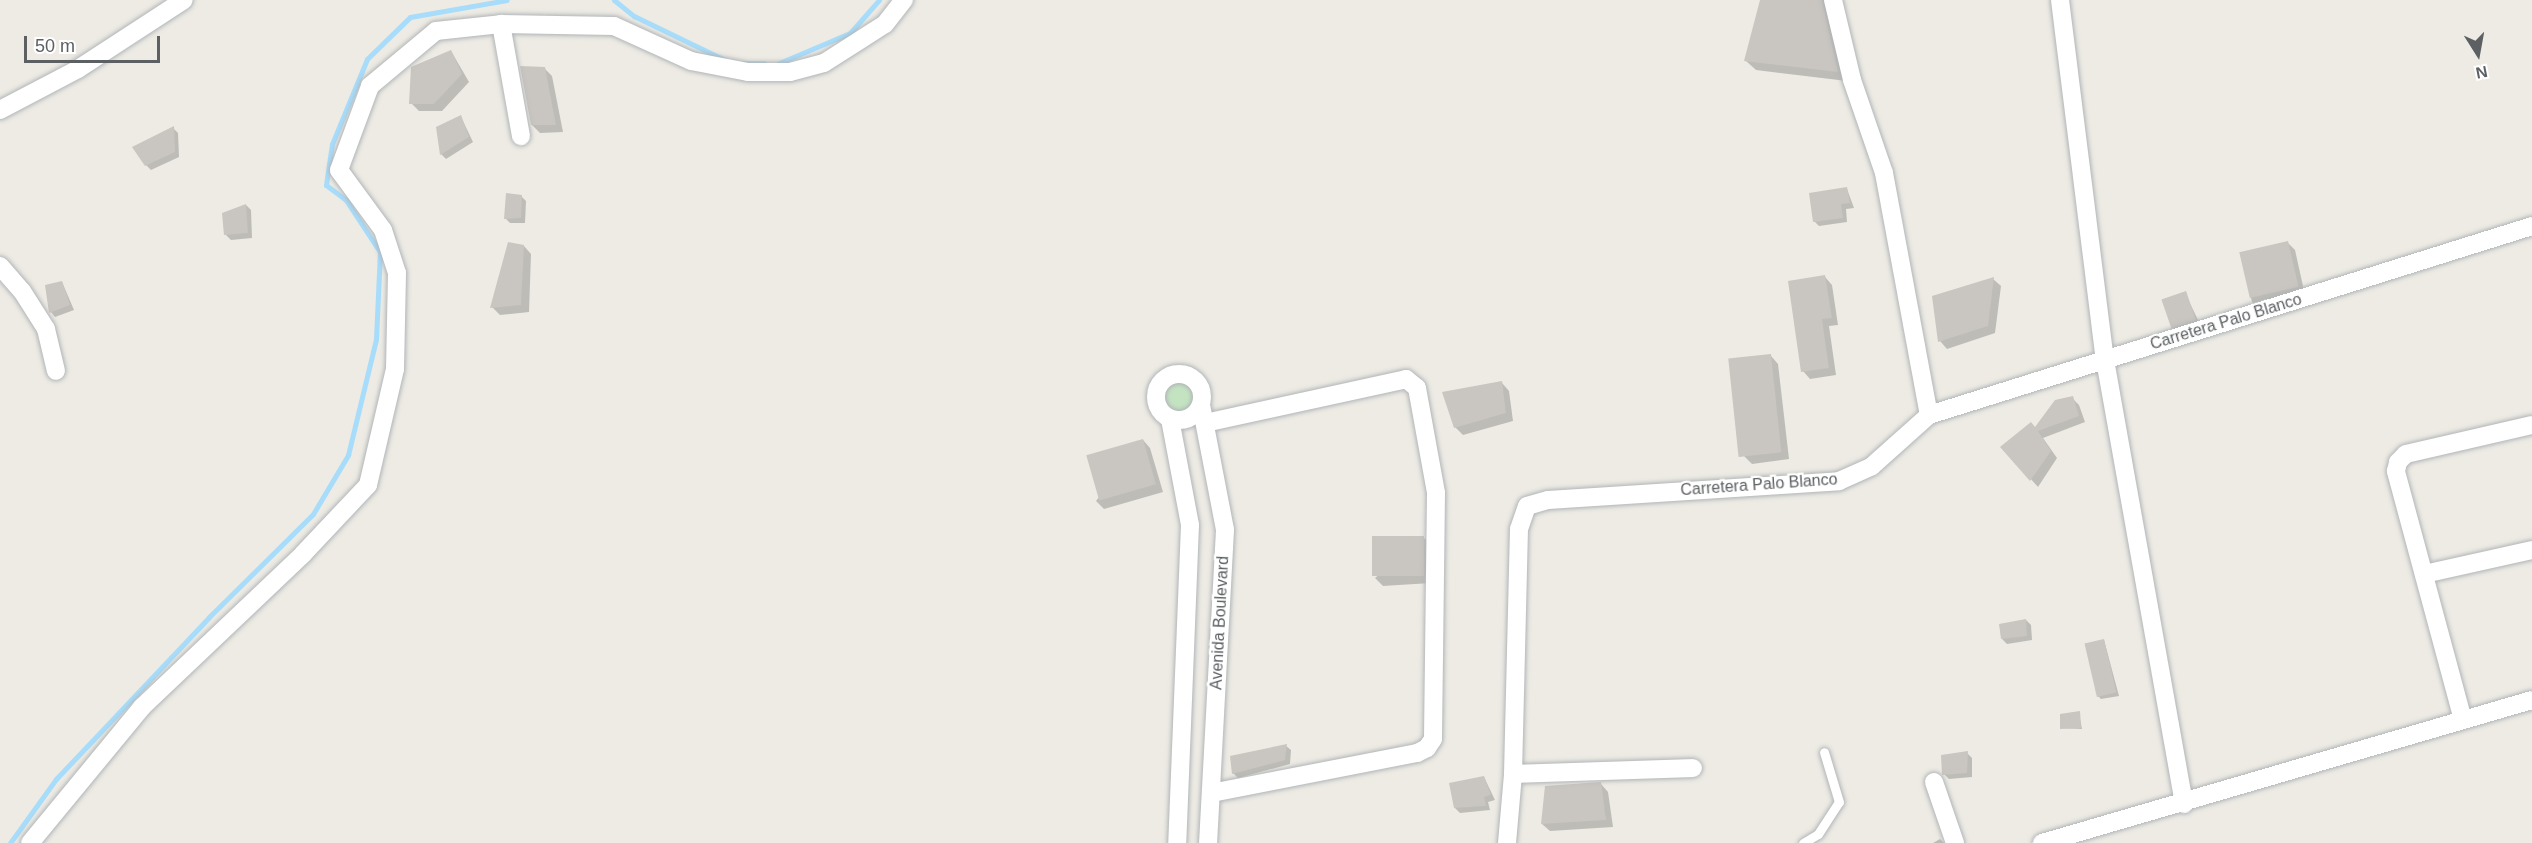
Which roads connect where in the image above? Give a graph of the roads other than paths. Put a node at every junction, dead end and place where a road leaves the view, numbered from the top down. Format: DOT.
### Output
graph roads {
  1 [pos="184,0"];
  2 [pos="904,0"];
  3 [pos="1833,0"];
  4 [pos="2060,0"];
  5 [pos="501,24"];
  6 [pos="0,110"];
  7 [pos="521,136"];
  8 [pos="2532,225"];
  9 [pos="0,266"];
  10 [pos="2105,360"];
  11 [pos="56,371"];
  12 [pos="1201,405"];
  13 [pos="1929,415"];
  14 [pos="1170,419"];
  15 [pos="1205,423"];
  16 [pos="2532,425"];
  17 [pos="2532,550"];
  18 [pos="2424,574"];
  19 [pos="2532,700"];
  20 [pos="2463,720"];
  21 [pos="1824,752"];
  22 [pos="1693,768"];
  23 [pos="1513,774"];
  24 [pos="1934,782"];
  25 [pos="1212,793"];
  26 [pos="2184,804"];
  27 [pos="30,843"];
  28 [pos="1177,843"];
  29 [pos="1208,843"];
  30 [pos="1507,843"];
  31 [pos="1803,843"];
  32 [pos="1955,843"];
  33 [pos="2042,843"];
  1 -- 6 [label="street"];
  2 -- 5 [label="street"];
  3 -- 13 [label="street"];
  4 -- 10 [label="street"];
  5 -- 7 [label="street"];
  5 -- 27 [label="street"];
  8 -- 10 [label="street, Carretera Palo Blanco"];
  9 -- 11 [label="street"];
  10 -- 13 [label="street, Carretera Palo Blanco"];
  10 -- 26 [label="street"];
  12 -- 14 [label="street"];
  12 -- 14 [label="street"];
  12 -- 15 [label="street, Avenida Boulevard"];
  13 -- 23 [label="street, Carretera Palo Blanco"];
  14 -- 28 [label="street, Avenida Boulevard"];
  15 -- 25 [label="street, Avenida Boulevard"];
  15 -- 25 [label="street"];
  16 -- 18 [label="street"];
  17 -- 18 [label="street"];
  18 -- 20 [label="street"];
  19 -- 20 [label="street"];
  20 -- 26 [label="street"];
  21 -- 31 [label="lane"];
  22 -- 23 [label="street"];
  23 -- 30 [label="street, Carretera Palo Blanco"];
  24 -- 32 [label="street"];
  25 -- 29 [label="street, Avenida Boulevard"];
  26 -- 33 [label="street"];
}
